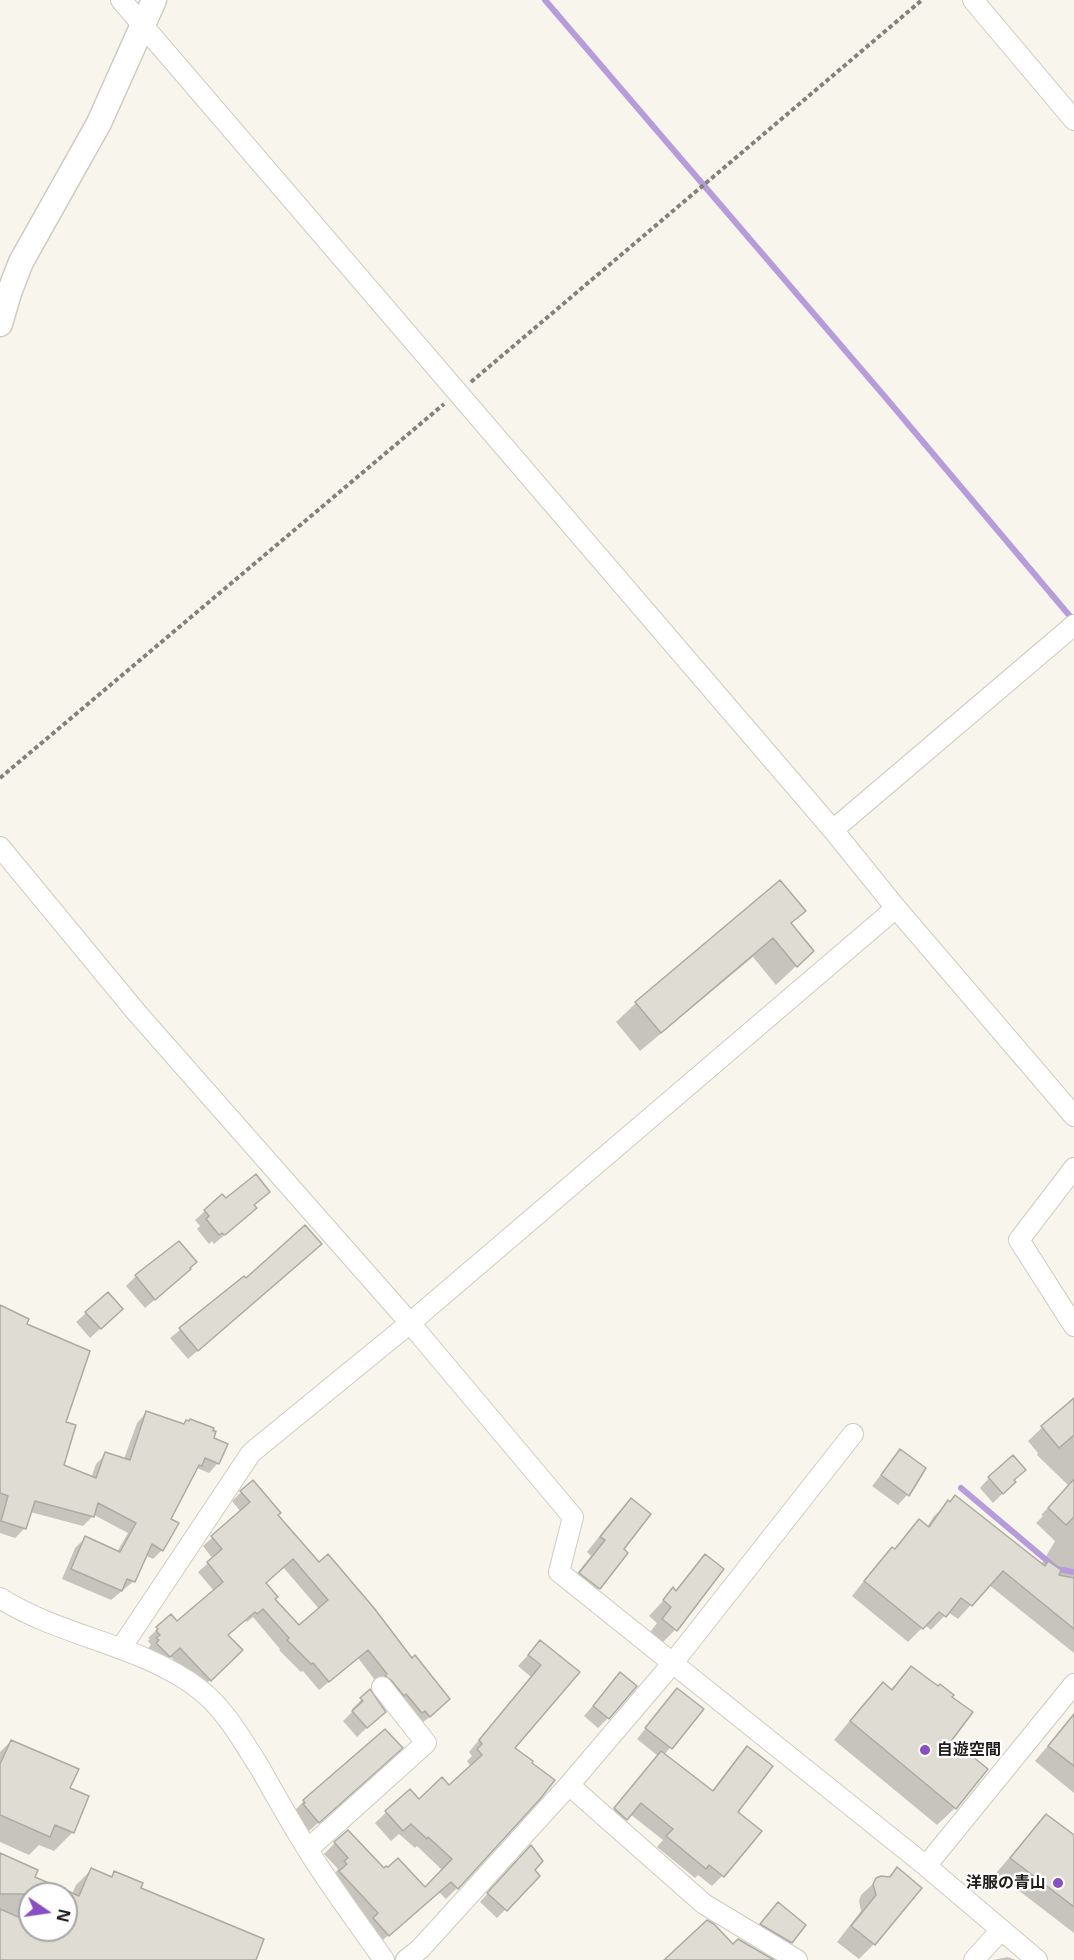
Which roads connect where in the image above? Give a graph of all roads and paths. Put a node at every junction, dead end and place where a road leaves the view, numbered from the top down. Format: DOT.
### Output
graph roads {
  1 [pos="121,0"];
  2 [pos="154,0"];
  3 [pos="922,0"];
  4 [pos="973,0"];
  5 [pos="143,27"];
  6 [pos="1074,120"];
  7 [pos="0,324"];
  8 [pos="457,393"];
  9 [pos="1074,625"];
  10 [pos="0,778"];
  11 [pos="833,830"];
  12 [pos="0,848"];
  13 [pos="896,908"];
  14 [pos="1074,1116"];
  15 [pos="1074,1168"];
  16 [pos="410,1323"];
  17 [pos="1074,1326"];
  18 [pos="853,1434"];
  19 [pos="0,1598"];
  20 [pos="121,1648"];
  21 [pos="672,1664"];
  22 [pos="1074,1684"];
  23 [pos="382,1687"];
  24 [pos="569,1785"];
  25 [pos="308,1849"];
  26 [pos="926,1866"];
  27 [pos="1000,1931"];
  28 [pos="384,1960"];
  29 [pos="406,1960"];
  30 [pos="797,1960"];
  31 [pos="974,1960"];
  32 [pos="1037,1960"];
  1 -- 5 [label="street"];
  2 -- 5 [label="street"];
  3 -- 8 [label="path"];
  4 -- 6 [label="street"];
  5 -- 7 [label="street"];
  5 -- 8 [label="street"];
  8 -- 10 [label="path"];
  8 -- 11 [label="street"];
  9 -- 11 [label="street"];
  11 -- 13 [label="street"];
  12 -- 16 [label="street"];
  13 -- 14 [label="street"];
  13 -- 16 [label="street"];
  15 -- 17 [label="street"];
  16 -- 20 [label="street"];
  16 -- 21 [label="street"];
  18 -- 21 [label="street"];
  19 -- 20 [label="street"];
  20 -- 25 [label="street"];
  21 -- 24 [label="street"];
  21 -- 26 [label="street"];
  22 -- 26 [label="street"];
  23 -- 25 [label="street"];
  24 -- 29 [label="street"];
  24 -- 30 [label="street"];
  25 -- 28 [label="street"];
  26 -- 27 [label="street"];
  27 -- 31 [label="street"];
  27 -- 32 [label="street"];
}
